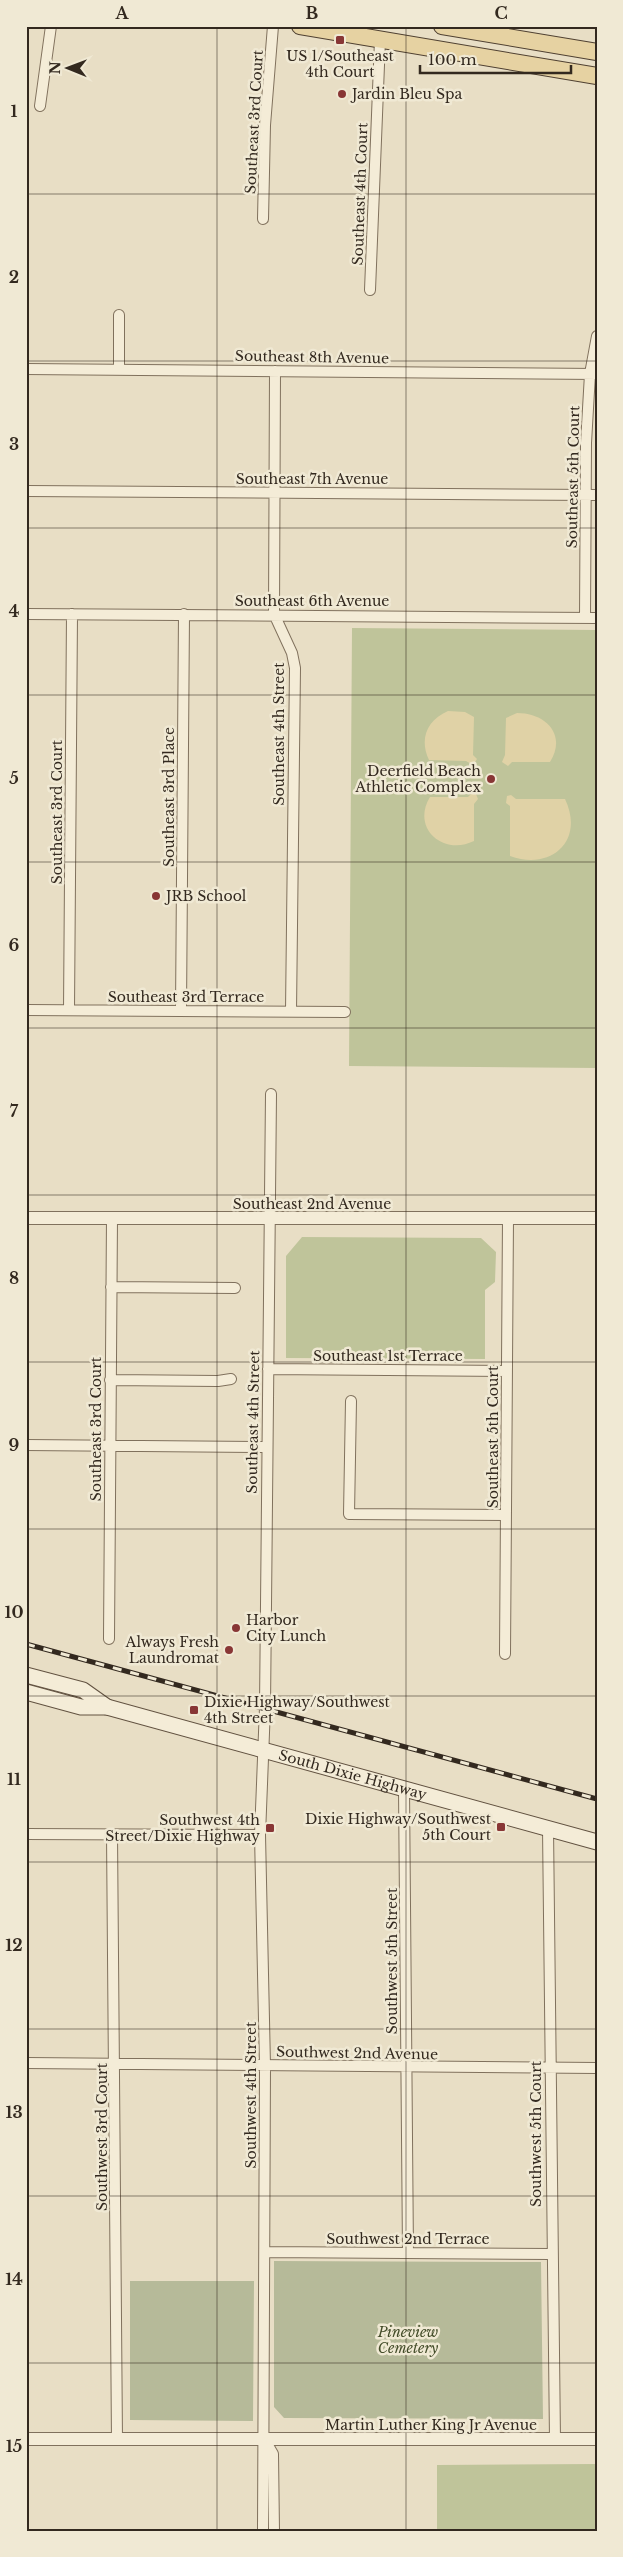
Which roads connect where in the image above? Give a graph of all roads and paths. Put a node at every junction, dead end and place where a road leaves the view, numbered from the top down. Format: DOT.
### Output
graph roads {
  1 [pos="51,26"];
  2 [pos="273,26"];
  3 [pos="300,26"];
  4 [pos="442,26"];
  5 [pos="342,30"];
  6 [pos="380,40"];
  7 [pos="590,51"];
  8 [pos="540,67"];
  9 [pos="597,76"];
  10 [pos="40,106"];
  11 [pos="263,219"];
  12 [pos="370,290"];
  13 [pos="119,315"];
  14 [pos="597,336"];
  15 [pos="26,369"];
  16 [pos="119,370"];
  17 [pos="275,371"];
  18 [pos="593,374"];
  19 [pos="26,491"];
  20 [pos="274,492"];
  21 [pos="585,495"];
  22 [pos="597,495"];
  23 [pos="26,614"];
  24 [pos="72,614"];
  25 [pos="184,614"];
  26 [pos="274,614"];
  27 [pos="585,618"];
  28 [pos="597,618"];
  29 [pos="26,1010"];
  30 [pos="69,1010"];
  31 [pos="181,1010"];
  32 [pos="291,1011"];
  33 [pos="345,1012"];
  34 [pos="271,1094"];
  35 [pos="26,1218"];
  36 [pos="112,1218"];
  37 [pos="597,1218"];
  38 [pos="270,1219"];
  39 [pos="508,1219"];
  40 [pos="111,1287"];
  41 [pos="235,1288"];
  42 [pos="268,1370"];
  43 [pos="507,1371"];
  44 [pos="230,1379"];
  45 [pos="110,1380"];
  46 [pos="351,1402"];
  47 [pos="26,1445"];
  48 [pos="110,1445"];
  49 [pos="267,1447"];
  50 [pos="506,1515"];
  51 [pos="109,1639"];
  52 [pos="505,1654"];
  53 [pos="26,1676"];
  54 [pos="26,1692"];
  55 [pos="108,1707"];
  56 [pos="264,1750"];
  57 [pos="404,1789"];
  58 [pos="548,1828"];
  59 [pos="26,1834"];
  60 [pos="112,1834"];
  61 [pos="260,1835"];
  62 [pos="597,1842"];
  63 [pos="26,2063"];
  64 [pos="115,2064"];
  65 [pos="266,2066"];
  66 [pos="406,2067"];
  67 [pos="549,2068"];
  68 [pos="597,2068"];
  69 [pos="265,2252"];
  70 [pos="408,2253"];
  71 [pos="551,2254"];
  72 [pos="26,2439"];
  73 [pos="597,2439"];
  74 [pos="117,2440"];
  75 [pos="265,2440"];
  76 [pos="555,2440"];
  77 [pos="263,2531"];
  78 [pos="274,2531"];
  1 -- 10 [label="street"];
  2 -- 11 [label="street, Southeast 3rd Court"];
  3 -- 5 [label="main road"];
  4 -- 7 [label="main road"];
  5 -- 6 [label="main road"];
  6 -- 8 [label="main road"];
  6 -- 12 [label="street, Southeast 4th Court"];
  7 -- 8 [label="main road"];
  8 -- 9 [label="main road"];
  13 -- 16 [label="street"];
  14 -- 18 [label="street, Southeast 5th Court"];
  15 -- 16 [label="street, Southeast 8th Avenue"];
  16 -- 17 [label="street, Southeast 8th Avenue"];
  17 -- 18 [label="street, Southeast 8th Avenue"];
  17 -- 20 [label="street, Southeast 4th Street"];
  18 -- 21 [label="street, Southeast 5th Court"];
  19 -- 20 [label="street, Southeast 7th Avenue"];
  20 -- 21 [label="street, Southeast 7th Avenue"];
  20 -- 26 [label="street, Southeast 4th Street"];
  21 -- 22 [label="street, Southeast 7th Avenue"];
  21 -- 27 [label="street, Southeast 5th Court"];
  23 -- 24 [label="street, Southeast 6th Avenue"];
  24 -- 25 [label="street, Southeast 6th Avenue"];
  24 -- 30 [label="street, Southeast 3rd Court"];
  25 -- 26 [label="street, Southeast 6th Avenue"];
  25 -- 31 [label="street, Southeast 3rd Place"];
  26 -- 27 [label="street, Southeast 6th Avenue"];
  26 -- 32 [label="street, Southeast 4th Street"];
  27 -- 28 [label="street, Southeast 6th Avenue"];
  29 -- 30 [label="street, Southeast 3rd Terrace"];
  30 -- 31 [label="street, Southeast 3rd Terrace"];
  31 -- 32 [label="street, Southeast 3rd Terrace"];
  32 -- 33 [label="street, Southeast 3rd Terrace"];
  34 -- 38 [label="street, Southeast 4th Street"];
  35 -- 36 [label="street, Southeast 2nd Avenue"];
  36 -- 38 [label="street, Southeast 2nd Avenue"];
  36 -- 40 [label="street, Southeast 3rd Court"];
  37 -- 39 [label="street, Southeast 2nd Avenue"];
  38 -- 39 [label="street, Southeast 2nd Avenue"];
  38 -- 42 [label="street, Southeast 4th Street"];
  39 -- 43 [label="street, Southeast 5th Court"];
  40 -- 41 [label="street"];
  40 -- 45 [label="street, Southeast 3rd Court"];
  42 -- 43 [label="street, Southeast 1st Terrace"];
  42 -- 49 [label="street, Southeast 4th Street"];
  43 -- 50 [label="street, Southeast 5th Court"];
  44 -- 45 [label="street"];
  45 -- 48 [label="street, Southeast 3rd Court"];
  46 -- 50 [label="street"];
  47 -- 48 [label="street"];
  48 -- 49 [label="street"];
  48 -- 51 [label="street, Southeast 3rd Court"];
  49 -- 56 [label="street, Southeast 4th Street"];
  50 -- 52 [label="street, Southeast 5th Court"];
  53 -- 55 [label="main road, South Dixie Highway"];
  54 -- 55 [label="main road, South Dixie Highway"];
  55 -- 56 [label="main road, South Dixie Highway"];
  56 -- 57 [label="main road, South Dixie Highway"];
  56 -- 61 [label="street, Southwest 4th Street"];
  57 -- 58 [label="main road, South Dixie Highway"];
  57 -- 66 [label="street, Southwest 5th Street"];
  58 -- 62 [label="main road, South Dixie Highway"];
  58 -- 67 [label="street, Southwest 5th Court"];
  59 -- 60 [label="street"];
  60 -- 61 [label="street"];
  60 -- 64 [label="street, Southwest 3rd Court"];
  61 -- 65 [label="street, Southwest 4th Street"];
  63 -- 64 [label="street, Southwest 2nd Avenue"];
  64 -- 65 [label="street, Southwest 2nd Avenue"];
  64 -- 74 [label="street, Southwest 3rd Court"];
  65 -- 66 [label="street, Southwest 2nd Avenue"];
  65 -- 69 [label="street, Southwest 4th Street"];
  66 -- 67 [label="street, Southwest 2nd Avenue"];
  66 -- 70 [label="street, Southwest 5th Street"];
  67 -- 68 [label="street, Southwest 2nd Avenue"];
  67 -- 71 [label="street, Southwest 5th Court"];
  69 -- 70 [label="street, Southwest 2nd Terrace"];
  69 -- 75 [label="street, Southwest 4th Street"];
  70 -- 71 [label="street, Southwest 2nd Terrace"];
  71 -- 76 [label="street, Southwest 5th Court"];
  72 -- 74 [label="street, Martin Luther King Jr Avenue"];
  73 -- 76 [label="street, Martin Luther King Jr Avenue"];
  74 -- 75 [label="street, Martin Luther King Jr Avenue"];
  75 -- 76 [label="street, Martin Luther King Jr Avenue"];
  75 -- 77 [label="street, Southwest 4th Street"];
  75 -- 78 [label="street, Southwest 4th Street"];
}
